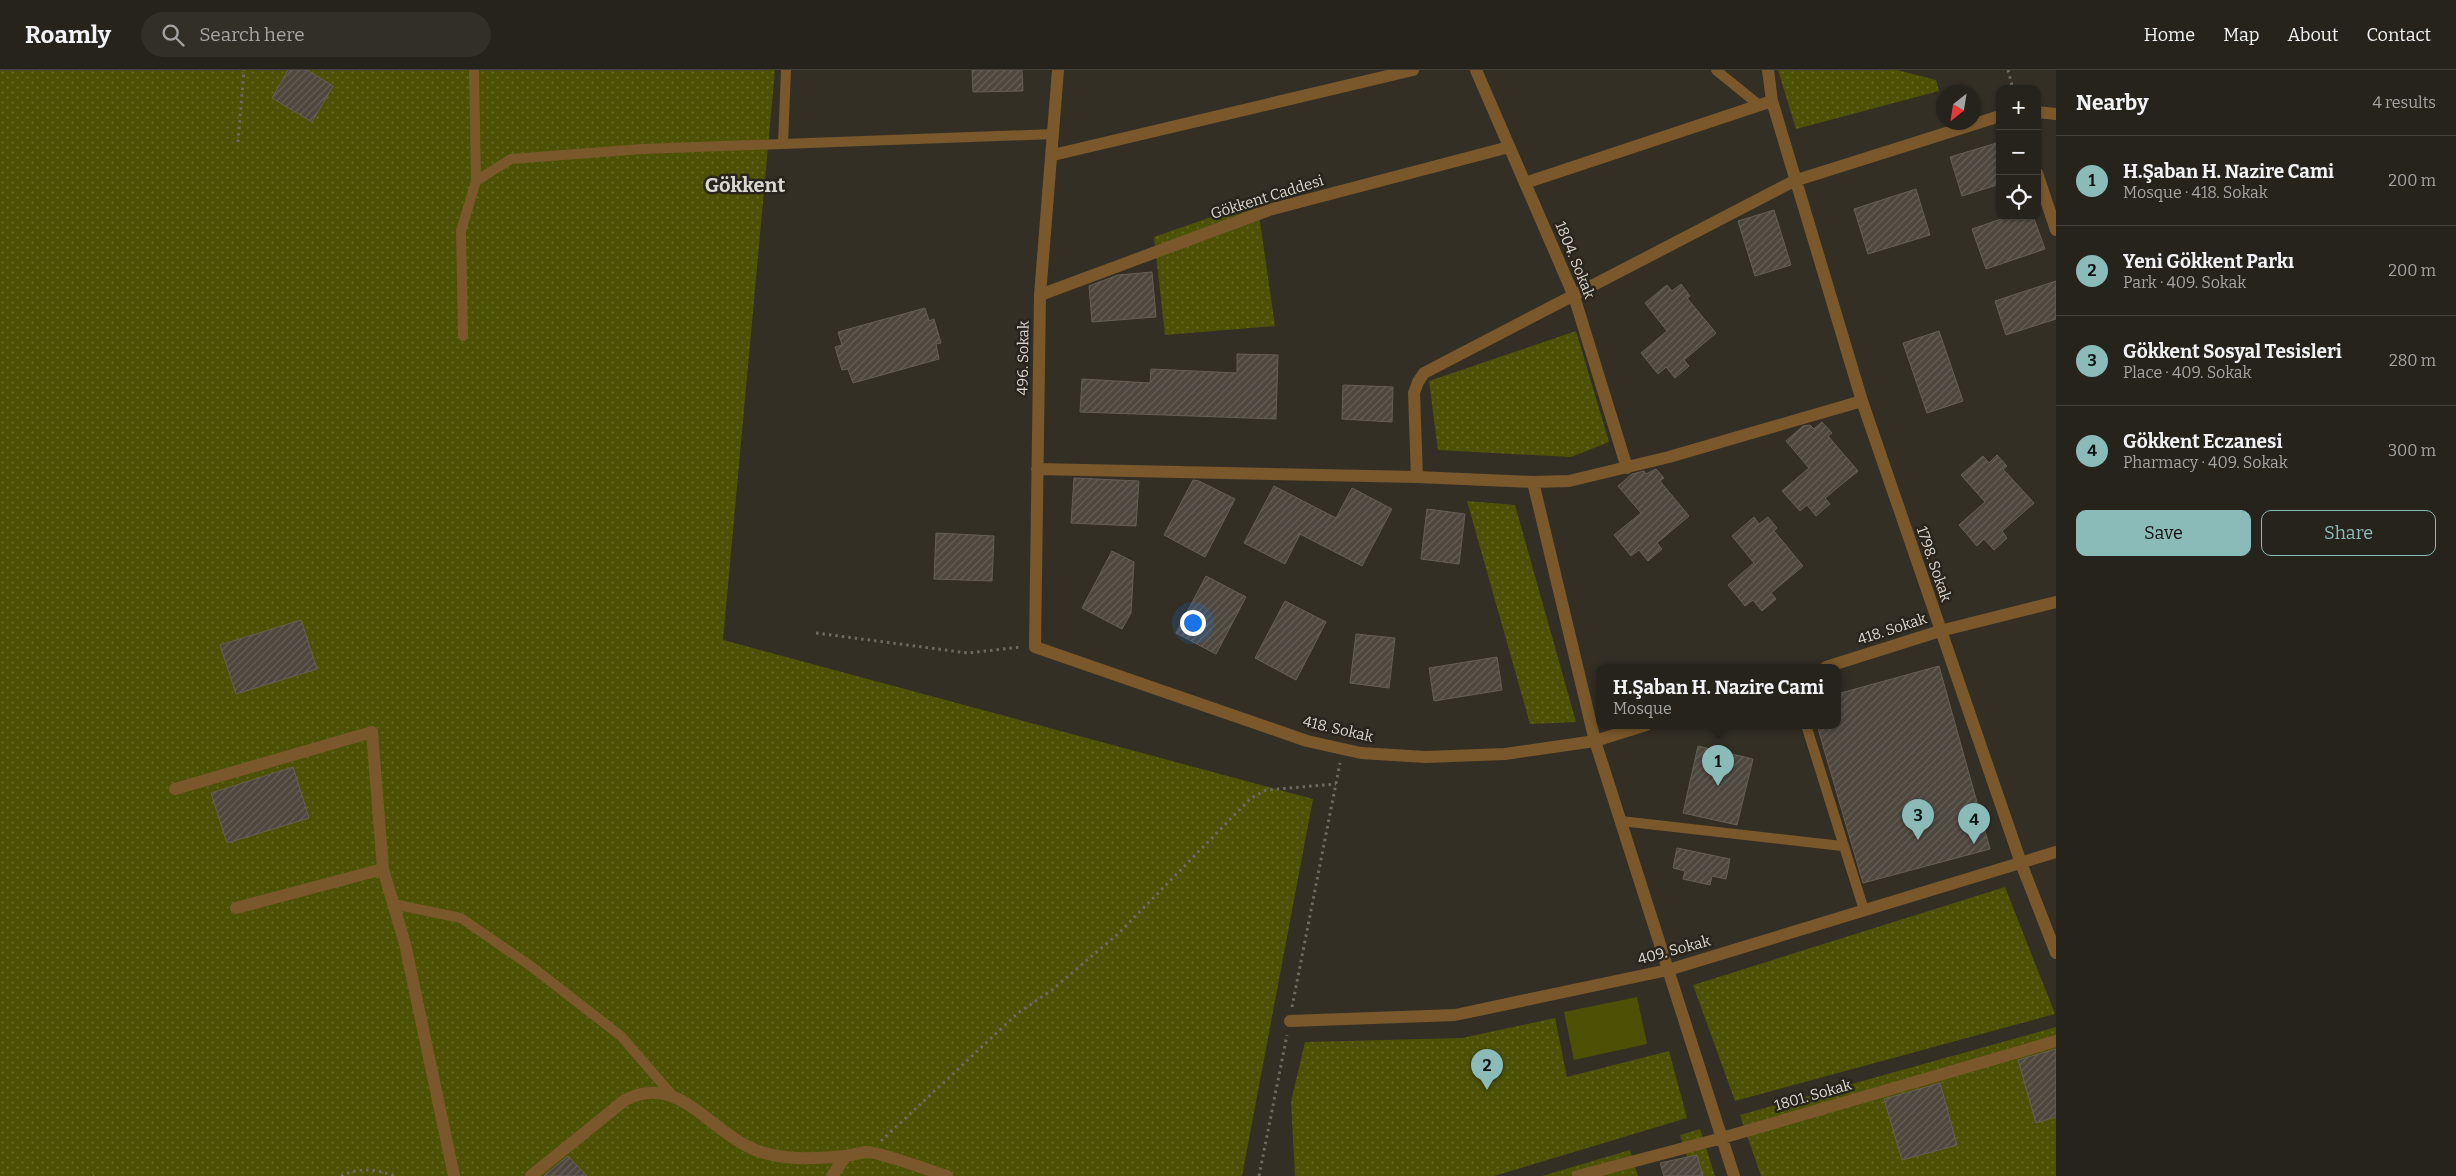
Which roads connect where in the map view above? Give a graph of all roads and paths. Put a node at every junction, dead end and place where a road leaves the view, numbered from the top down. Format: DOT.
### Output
graph roads {
  1 [pos="244,70"];
  2 [pos="474,70"];
  3 [pos="786,70"];
  4 [pos="1058,70"];
  5 [pos="1413,70"];
  6 [pos="1476,70"];
  7 [pos="1716,70"];
  8 [pos="1768,70"];
  9 [pos="2008,70"];
  10 [pos="2012,85"];
  11 [pos="1766,103"];
  12 [pos="2041,112"];
  13 [pos="2056,114"];
  14 [pos="1996,117"];
  15 [pos="1054,134"];
  16 [pos="238,142"];
  17 [pos="783,143"];
  18 [pos="1509,146"];
  19 [pos="1053,155"];
  20 [pos="2038,175"];
  21 [pos="476,181"];
  22 [pos="1794,181"];
  23 [pos="1525,183"];
  24 [pos="2056,230"];
  25 [pos="1040,294"];
  26 [pos="1574,296"];
  27 [pos="463,336"];
  28 [pos="1862,402"];
  29 [pos="1627,468"];
  30 [pos="1037,470"];
  31 [pos="1417,477"];
  32 [pos="1533,482"];
  33 [pos="2056,602"];
  34 [pos="1940,631"];
  35 [pos="816,633"];
  36 [pos="1035,647"];
  37 [pos="1836,664"];
  38 [pos="1633,729"];
  39 [pos="1807,729"];
  40 [pos="1595,741"];
  41 [pos="1342,750"];
  42 [pos="1336,784"];
  43 [pos="175,789"];
  44 [pos="1621,821"];
  45 [pos="1842,846"];
  46 [pos="2056,852"];
  47 [pos="2021,863"];
  48 [pos="383,869"];
  49 [pos="393,904"];
  50 [pos="236,908"];
  51 [pos="1864,910"];
  52 [pos="2056,953"];
  53 [pos="1668,970"];
  54 [pos="1290,1021"];
  55 [pos="2056,1041"];
  56 [pos="672,1095"];
  57 [pos="1722,1138"];
  58 [pos="868,1152"];
  59 [pos="846,1156"];
  60 [pos="341,1176"];
  61 [pos="395,1176"];
  62 [pos="454,1176"];
  63 [pos="531,1176"];
  64 [pos="832,1176"];
  65 [pos="947,1176"];
  66 [pos="1259,1176"];
  67 [pos="1578,1176"];
  68 [pos="1734,1176"];
  1 -- 16 [label="path"];
  2 -- 21 [label="lane"];
  3 -- 17 [label="lane"];
  4 -- 15 [label="street, 496. Sokak"];
  5 -- 19 [label="street"];
  6 -- 18 [label="street, 1804. Sokak"];
  7 -- 11 [label="lane"];
  8 -- 11 [label="street, 1798. Sokak"];
  9 -- 10 [label="path"];
  11 -- 22 [label="street, 1798. Sokak"];
  11 -- 23 [label="street"];
  12 -- 13 [label="street"];
  14 -- 22 [label="street"];
  15 -- 17 [label="lane"];
  15 -- 19 [label="street, 496. Sokak"];
  17 -- 21 [label="lane"];
  18 -- 23 [label="street, 1804. Sokak"];
  18 -- 25 [label="street, Gökkent Caddesi"];
  19 -- 25 [label="street, 496. Sokak"];
  20 -- 24 [label="street"];
  21 -- 27 [label="lane"];
  22 -- 26 [label="street"];
  22 -- 28 [label="street, 1798. Sokak"];
  23 -- 26 [label="street, 1804. Sokak"];
  25 -- 30 [label="street, 496. Sokak"];
  26 -- 29 [label="street, 1804. Sokak"];
  26 -- 31 [label="street"];
  28 -- 29 [label="street"];
  28 -- 34 [label="street, 1798. Sokak"];
  29 -- 32 [label="street"];
  30 -- 31 [label="street"];
  30 -- 36 [label="street, 496. Sokak"];
  31 -- 32 [label="street"];
  32 -- 40 [label="street"];
  33 -- 34 [label="street, 418. Sokak"];
  34 -- 37 [label="street, 418. Sokak"];
  34 -- 47 [label="street, 1798. Sokak"];
  35 -- 36 [label="path"];
  36 -- 41 [label="street, 418. Sokak"];
  38 -- 40 [label="street, 418. Sokak"];
  39 -- 45 [label="lane"];
  40 -- 41 [label="street, 418. Sokak"];
  40 -- 44 [label="street"];
  41 -- 42 [label="path"];
  42 -- 54 [label="path"];
  42 -- 58 [label="path"];
  43 -- 48 [label="street"];
  44 -- 45 [label="lane"];
  44 -- 53 [label="street"];
  45 -- 51 [label="lane"];
  46 -- 47 [label="street, 409. Sokak"];
  47 -- 51 [label="street, 409. Sokak"];
  47 -- 52 [label="street, 1798. Sokak"];
  48 -- 49 [label="street"];
  48 -- 50 [label="street"];
  49 -- 56 [label="lane"];
  49 -- 62 [label="street"];
  51 -- 53 [label="street, 409. Sokak"];
  53 -- 54 [label="street, 409. Sokak"];
  53 -- 57 [label="street"];
  54 -- 66 [label="path"];
  55 -- 57 [label="street, 1801. Sokak"];
  56 -- 59 [label="street"];
  56 -- 63 [label="street"];
  57 -- 67 [label="street, 1801. Sokak"];
  57 -- 68 [label="street"];
  58 -- 59 [label="street"];
  58 -- 65 [label="street"];
  59 -- 64 [label="street"];
  60 -- 61 [label="path"];
}
